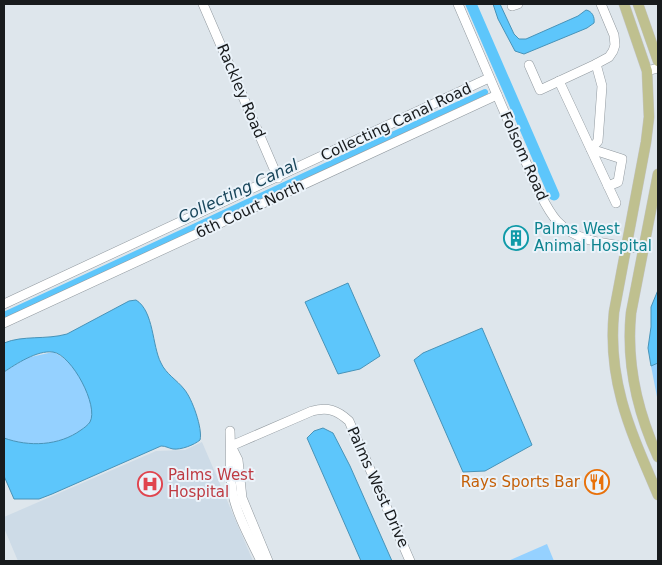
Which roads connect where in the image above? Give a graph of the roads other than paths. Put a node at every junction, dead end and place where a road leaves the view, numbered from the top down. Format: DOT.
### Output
graph roads {
  1 [pos="203,4"];
  2 [pos="458,4"];
  3 [pos="601,4"];
  4 [pos="624,4"];
  5 [pos="638,4"];
  6 [pos="658,58"];
  7 [pos="644,60"];
  8 [pos="596,64"];
  9 [pos="530,65"];
  10 [pos="658,68"];
  11 [pos="647,71"];
  12 [pos="489,78"];
  13 [pos="559,81"];
  14 [pos="497,95"];
  15 [pos="591,149"];
  16 [pos="658,174"];
  17 [pos="278,178"];
  18 [pos="608,186"];
  19 [pos="616,203"];
  20 [pos="626,246"];
  21 [pos="644,249"];
  22 [pos="4,304"];
  23 [pos="4,323"];
  24 [pos="230,431"];
  25 [pos="231,446"];
  26 [pos="658,457"];
  27 [pos="658,495"];
  28 [pos="261,561"];
  29 [pos="268,561"];
  30 [pos="410,561"];
  1 -- 17 [label="street, Rackley Road"];
  2 -- 12 [label="street, Folsom Road"];
  3 -- 8 [label="street"];
  4 -- 7 [label="main road"];
  5 -- 6 [label="main road"];
  6 -- 7 [label="street"];
  7 -- 11 [label="main road"];
  8 -- 13 [label="street"];
  8 -- 15 [label="street"];
  9 -- 13 [label="street"];
  10 -- 11 [label="street"];
  11 -- 20 [label="main road"];
  12 -- 14 [label="street, Folsom Road"];
  12 -- 17 [label="street, Collecting Canal Road"];
  13 -- 15 [label="street"];
  14 -- 20 [label="street, Folsom Road"];
  14 -- 23 [label="street, 6th Court North"];
  15 -- 18 [label="street"];
  15 -- 18 [label="street"];
  16 -- 21 [label="main road"];
  17 -- 22 [label="street, Collecting Canal Road"];
  18 -- 19 [label="street"];
  20 -- 21 [label="street, Folsom Road"];
  20 -- 27 [label="main road"];
  21 -- 26 [label="main road"];
  24 -- 25 [label="street"];
  25 -- 28 [label="street"];
  25 -- 29 [label="street"];
  25 -- 30 [label="street, Palms West Drive"];
}
